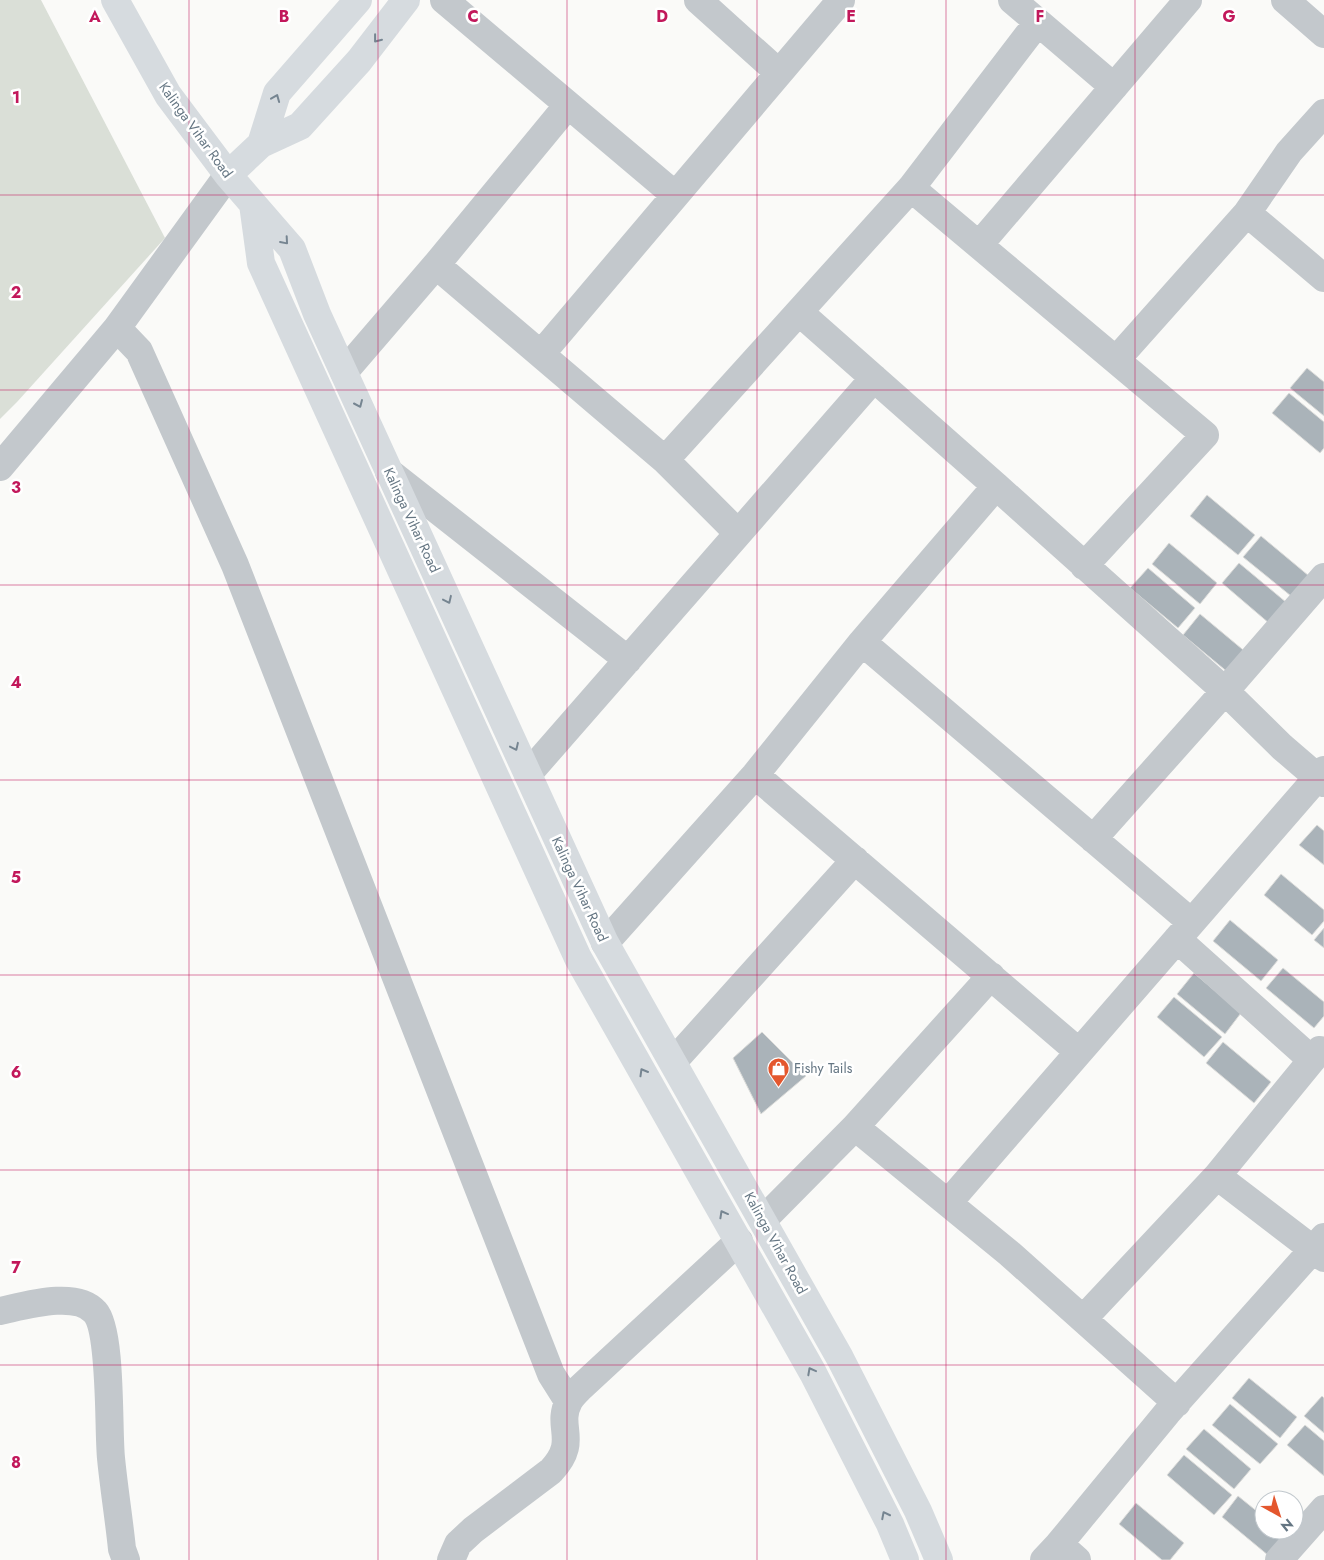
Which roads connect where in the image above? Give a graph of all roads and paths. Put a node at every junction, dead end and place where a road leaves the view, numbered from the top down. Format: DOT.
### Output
graph roads {
  1 [pos="115,0"];
  2 [pos="358,0"];
  3 [pos="406,0"];
  4 [pos="444,0"];
  5 [pos="698,0"];
  6 [pos="841,0"];
  7 [pos="1012,0"];
  8 [pos="1188,0"];
  9 [pos="1285,0"];
  10 [pos="1038,22"];
  11 [pos="1324,34"];
  12 [pos="779,73"];
  13 [pos="1114,87"];
  14 [pos="568,105"];
  15 [pos="1324,113"];
  16 [pos="261,144"];
  17 [pos="228,175"];
  18 [pos="911,188"];
  19 [pos="675,196"];
  20 [pos="253,204"];
  21 [pos="1247,213"];
  22 [pos="979,245"];
  23 [pos="436,265"];
  24 [pos="1324,278"];
  25 [pos="799,312"];
  26 [pos="117,328"];
  27 [pos="541,354"];
  28 [pos="1116,360"];
  29 [pos="344,372"];
  30 [pos="874,378"];
  31 [pos="665,460"];
  32 [pos="0,467"];
  33 [pos="389,472"];
  34 [pos="996,486"];
  35 [pos="738,533"];
  36 [pos="1084,566"];
  37 [pos="1324,577"];
  38 [pos="862,642"];
  39 [pos="628,660"];
  40 [pos="1225,691"];
  41 [pos="528,774"];
  42 [pos="755,775"];
  43 [pos="1322,776"];
  44 [pos="1094,839"];
  45 [pos="855,860"];
  46 [pos="1184,930"];
  47 [pos="605,943"];
  48 [pos="578,958"];
  49 [pos="991,976"];
  50 [pos="1079,1052"];
  51 [pos="1320,1052"];
  52 [pos="673,1062"];
  53 [pos="856,1127"];
  54 [pos="1217,1176"];
  55 [pos="948,1203"];
  56 [pos="763,1220"];
  57 [pos="739,1241"];
  58 [pos="1320,1248"];
  59 [pos="0,1311"];
  60 [pos="1083,1319"];
  61 [pos="568,1401"];
  62 [pos="1177,1402"];
  63 [pos="1324,1509"];
  64 [pos="1060,1555"];
  65 [pos="126,1560"];
  66 [pos="452,1560"];
  67 [pos="905,1560"];
  68 [pos="939,1560"];
  69 [pos="1279,1560"];
  1 -- 17 [label="street, Kalinga Vihar Road"];
  16 -- 2 [label="street, one-way"];
  3 -- 16 [label="street, one-way"];
  4 -- 14 [label="street"];
  5 -- 12 [label="street"];
  6 -- 12 [label="street"];
  7 -- 10 [label="street"];
  8 -- 13 [label="street"];
  9 -- 11 [label="street"];
  10 -- 13 [label="street"];
  10 -- 18 [label="street"];
  12 -- 19 [label="street"];
  13 -- 22 [label="street"];
  14 -- 19 [label="street"];
  14 -- 23 [label="street"];
  15 -- 21 [label="street"];
  16 -- 17 [label="street"];
  17 -- 20 [label="street, Kalinga Vihar Road"];
  17 -- 26 [label="street"];
  18 -- 22 [label="street"];
  18 -- 25 [label="street"];
  19 -- 27 [label="street"];
  20 -- 29 [label="street, Kalinga Vihar Road, one-way"];
  20 -- 48 [label="street"];
  21 -- 24 [label="street"];
  21 -- 28 [label="street"];
  22 -- 28 [label="street"];
  23 -- 27 [label="street"];
  23 -- 29 [label="street"];
  25 -- 30 [label="street"];
  25 -- 31 [label="street"];
  26 -- 32 [label="street"];
  26 -- 61 [label="street"];
  27 -- 31 [label="street"];
  28 -- 36 [label="street"];
  29 -- 33 [label="street, Kalinga Vihar Road, one-way"];
  30 -- 34 [label="street"];
  30 -- 35 [label="street"];
  31 -- 35 [label="street"];
  33 -- 39 [label="street"];
  33 -- 41 [label="street, Kalinga Vihar Road, one-way"];
  34 -- 36 [label="street"];
  34 -- 38 [label="street"];
  35 -- 39 [label="street"];
  36 -- 40 [label="street"];
  37 -- 40 [label="street"];
  38 -- 42 [label="street"];
  38 -- 44 [label="street"];
  39 -- 41 [label="street"];
  40 -- 43 [label="street"];
  40 -- 44 [label="street"];
  41 -- 47 [label="street, Kalinga Vihar Road"];
  42 -- 45 [label="street"];
  42 -- 47 [label="street"];
  43 -- 46 [label="street"];
  44 -- 46 [label="street"];
  45 -- 49 [label="street"];
  45 -- 52 [label="street"];
  46 -- 50 [label="street"];
  46 -- 51 [label="street"];
  47 -- 48 [label="street"];
  47 -- 52 [label="street, Kalinga Vihar Road"];
  57 -- 48 [label="street, one-way"];
  49 -- 50 [label="street"];
  49 -- 53 [label="street"];
  50 -- 55 [label="street"];
  51 -- 54 [label="street"];
  52 -- 56 [label="street, Kalinga Vihar Road"];
  53 -- 55 [label="street"];
  53 -- 56 [label="street"];
  54 -- 58 [label="street"];
  54 -- 60 [label="street"];
  55 -- 60 [label="street"];
  56 -- 68 [label="street, Kalinga Vihar Road"];
  57 -- 61 [label="street"];
  67 -- 57 [label="street, one-way"];
  58 -- 62 [label="street"];
  59 -- 65 [label="street"];
  60 -- 62 [label="street"];
  61 -- 66 [label="street"];
  62 -- 64 [label="street"];
  63 -- 69 [label="street"];
}
